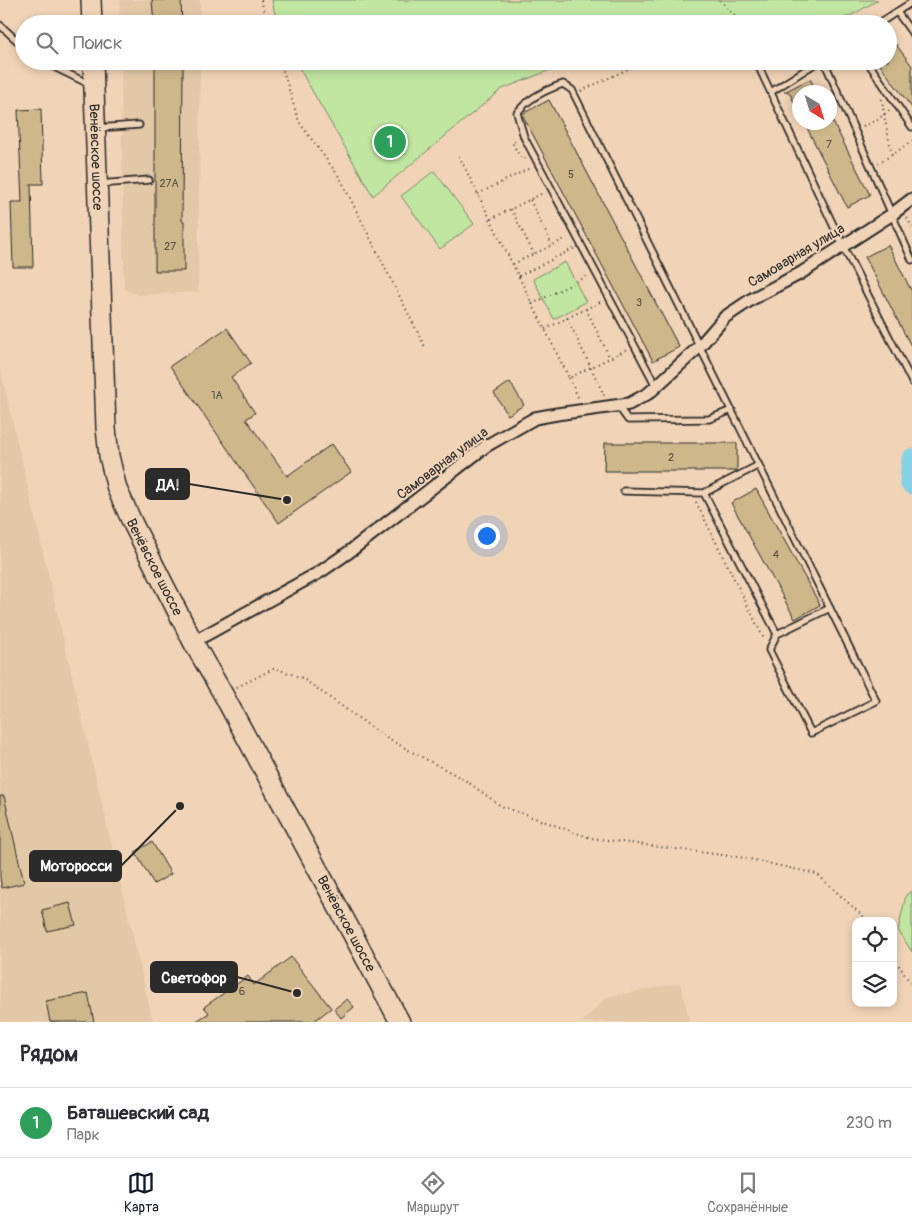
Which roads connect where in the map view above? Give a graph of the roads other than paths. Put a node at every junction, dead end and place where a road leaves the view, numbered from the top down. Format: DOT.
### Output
graph roads {
  1 [pos="91,0"];
  2 [pos="912,2"];
  3 [pos="897,12"];
  4 [pos="92,15"];
  5 [pos="892,15"];
  6 [pos="0,25"];
  7 [pos="912,33"];
  8 [pos="15,39"];
  9 [pos="61,70"];
  10 [pos="93,70"];
  11 [pos="760,70"];
  12 [pos="805,70"];
  13 [pos="828,70"];
  14 [pos="873,70"];
  15 [pos="94,86"];
  16 [pos="771,92"];
  17 [pos="139,125"];
  18 [pos="912,127"];
  19 [pos="95,128"];
  20 [pos="149,180"];
  21 [pos="97,184"];
  22 [pos="912,199"];
  23 [pos="891,215"];
  24 [pos="843,246"];
  25 [pos="912,260"];
  26 [pos="699,347"];
  27 [pos="912,382"];
  28 [pos="656,386"];
  29 [pos="615,407"];
  30 [pos="732,410"];
  31 [pos="759,465"];
  32 [pos="624,491"];
  33 [pos="704,493"];
  34 [pos="830,608"];
  35 [pos="777,634"];
  36 [pos="193,642"];
  37 [pos="400,1022"];
  1 -- 4 [label="main road"];
  2 -- 3 [label="lane"];
  3 -- 5 [label="lane"];
  3 -- 7 [label="lane"];
  6 -- 8 [label="lane"];
  9 -- 15 [label="lane"];
  10 -- 15 [label="main road, Венёвское шоссе"];
  11 -- 16 [label="lane"];
  12 -- 16 [label="lane"];
  13 -- 23 [label="lane"];
  14 -- 18 [label="lane"];
  15 -- 19 [label="main road, Венёвское шоссе"];
  16 -- 24 [label="lane"];
  17 -- 19 [label="lane"];
  19 -- 21 [label="main road, Венёвское шоссе"];
  20 -- 21 [label="lane"];
  21 -- 36 [label="main road, Венёвское шоссе"];
  22 -- 23 [label="street, Самоварная улица"];
  23 -- 24 [label="street, Самоварная улица"];
  23 -- 25 [label="lane"];
  24 -- 26 [label="street, Самоварная улица"];
  24 -- 27 [label="lane"];
  26 -- 28 [label="street, Самоварная улица"];
  26 -- 28 [label="lane"];
  26 -- 30 [label="lane"];
  28 -- 29 [label="street, Самоварная улица"];
  29 -- 30 [label="lane"];
  29 -- 36 [label="street, Самоварная улица"];
  30 -- 31 [label="lane"];
  31 -- 33 [label="lane"];
  31 -- 34 [label="lane"];
  32 -- 33 [label="lane"];
  33 -- 35 [label="lane"];
  34 -- 35 [label="lane"];
  34 -- 35 [label="lane"];
  36 -- 37 [label="main road, Венёвское шоссе"];
}
